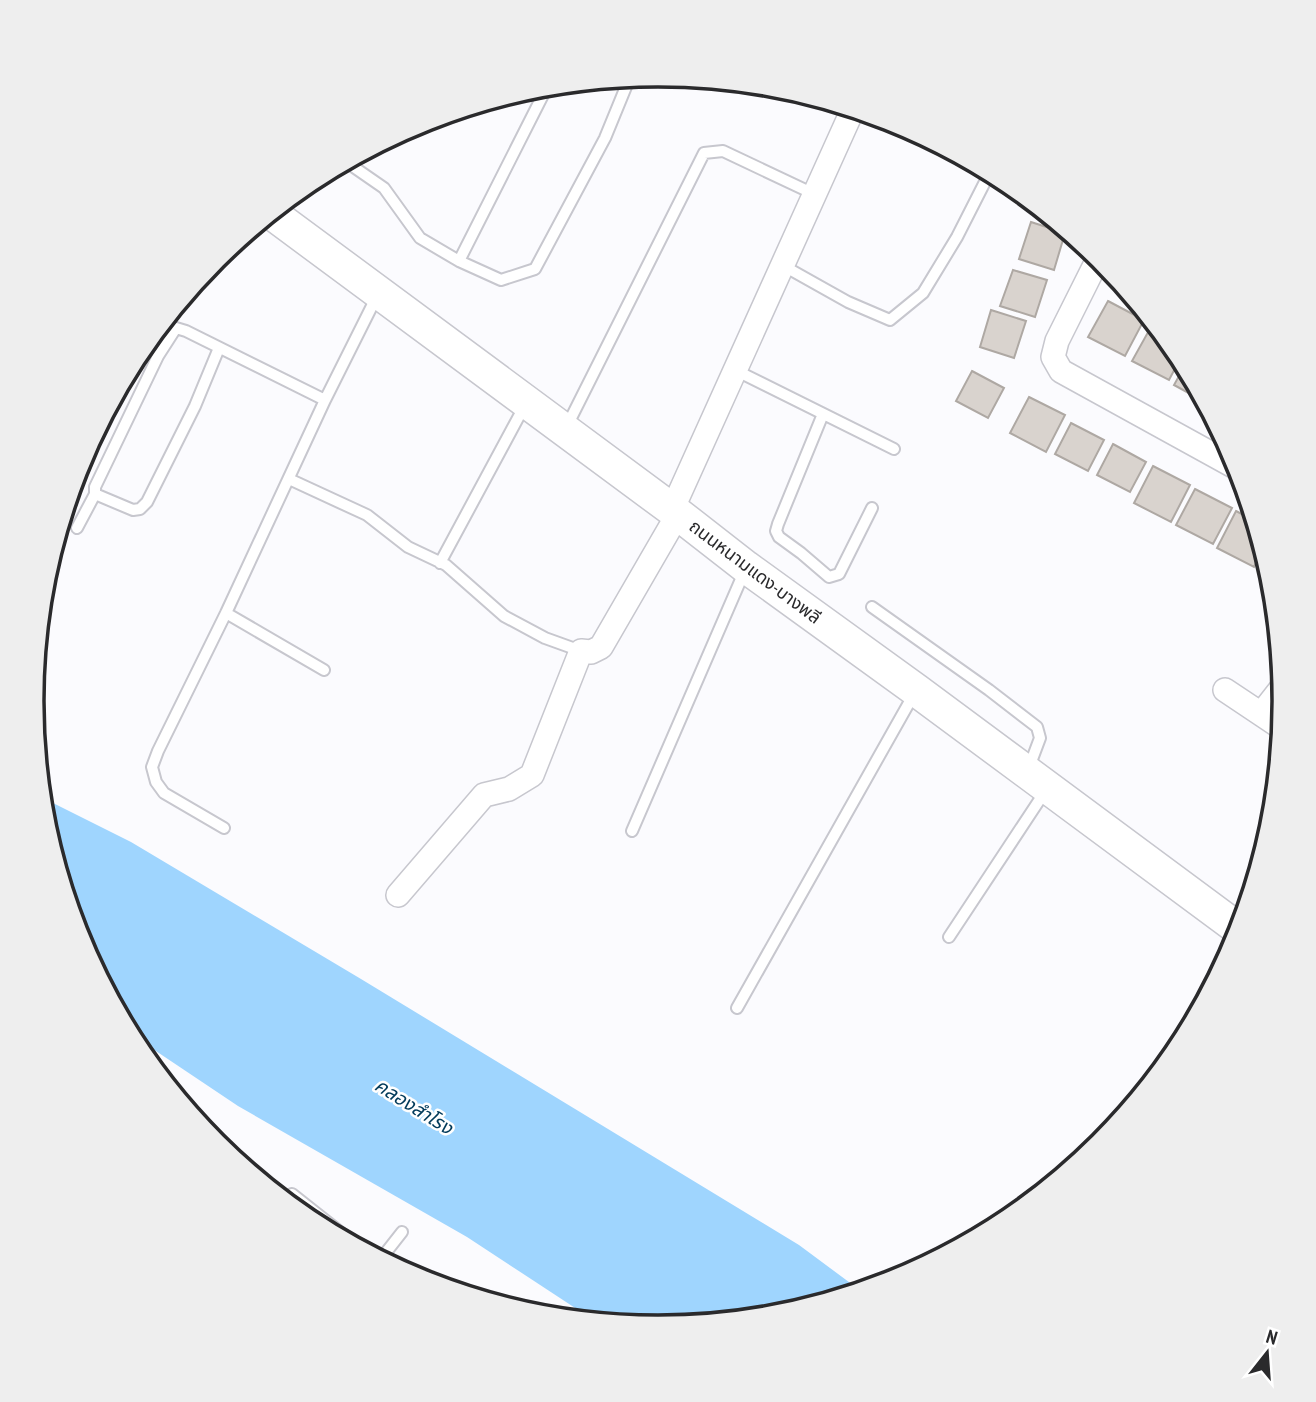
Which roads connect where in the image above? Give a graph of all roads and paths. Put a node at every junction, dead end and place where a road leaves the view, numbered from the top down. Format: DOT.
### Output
graph roads {
  1 [pos="626,88"];
  2 [pos="541,98"];
  3 [pos="849,117"];
  4 [pos="353,168"];
  5 [pos="985,181"];
  6 [pos="814,194"];
  7 [pos="279,218"];
  8 [pos="459,261"];
  9 [pos="782,265"];
  10 [pos="1093,268"];
  11 [pos="379,292"];
  12 [pos="219,348"];
  13 [pos="735,370"];
  14 [pos="325,400"];
  15 [pos="527,402"];
  16 [pos="823,414"];
  17 [pos="565,431"];
  18 [pos="894,449"];
  19 [pos="1222,460"];
  20 [pos="289,479"];
  21 [pos="94,494"];
  22 [pos="872,508"];
  23 [pos="675,512"];
  24 [pos="77,528"];
  25 [pos="440,563"];
  26 [pos="746,567"];
  27 [pos="872,607"];
  28 [pos="226,613"];
  29 [pos="581,651"];
  30 [pos="324,670"];
  31 [pos="916,690"];
  32 [pos="1225,690"];
  33 [pos="1272,700"];
  34 [pos="1261,714"];
  35 [pos="1272,721"];
  36 [pos="1038,780"];
  37 [pos="224,828"];
  38 [pos="632,831"];
  39 [pos="398,895"];
  40 [pos="1230,923"];
  41 [pos="949,937"];
  42 [pos="737,1009"];
  43 [pos="402,1231"];
  44 [pos="386,1252"];
  1 -- 8 [label="lane"];
  2 -- 8 [label="lane"];
  3 -- 6 [label="street"];
  4 -- 8 [label="lane"];
  5 -- 9 [label="lane"];
  6 -- 9 [label="street"];
  6 -- 17 [label="lane"];
  7 -- 11 [label="main road, ถนนหนามแดง-บางพลี"];
  9 -- 13 [label="street"];
  10 -- 19 [label="street"];
  11 -- 14 [label="lane"];
  11 -- 15 [label="main road, ถนนหนามแดง-บางพลี"];
  12 -- 14 [label="lane"];
  12 -- 21 [label="lane"];
  12 -- 21 [label="lane"];
  13 -- 16 [label="lane"];
  13 -- 23 [label="street"];
  14 -- 20 [label="lane"];
  15 -- 17 [label="main road, ถนนหนามแดง-บางพลี"];
  15 -- 25 [label="lane"];
  16 -- 18 [label="lane"];
  16 -- 22 [label="lane"];
  17 -- 23 [label="main road, ถนนหนามแดง-บางพลี"];
  20 -- 25 [label="lane"];
  20 -- 28 [label="lane"];
  21 -- 24 [label="lane"];
  23 -- 26 [label="main road, ถนนหนามแดง-บางพลี"];
  23 -- 29 [label="street"];
  25 -- 29 [label="lane"];
  26 -- 31 [label="main road, ถนนหนามแดง-บางพลี"];
  26 -- 38 [label="lane"];
  27 -- 36 [label="lane"];
  28 -- 30 [label="lane"];
  28 -- 37 [label="lane"];
  29 -- 39 [label="street"];
  31 -- 36 [label="main road, ถนนหนามแดง-บางพลี"];
  31 -- 42 [label="lane"];
  32 -- 34 [label="street"];
  33 -- 34 [label="street"];
  34 -- 35 [label="street"];
  36 -- 40 [label="main road, ถนนหนามแดง-บางพลี"];
  36 -- 41 [label="lane"];
  43 -- 44 [label="lane"];
}
